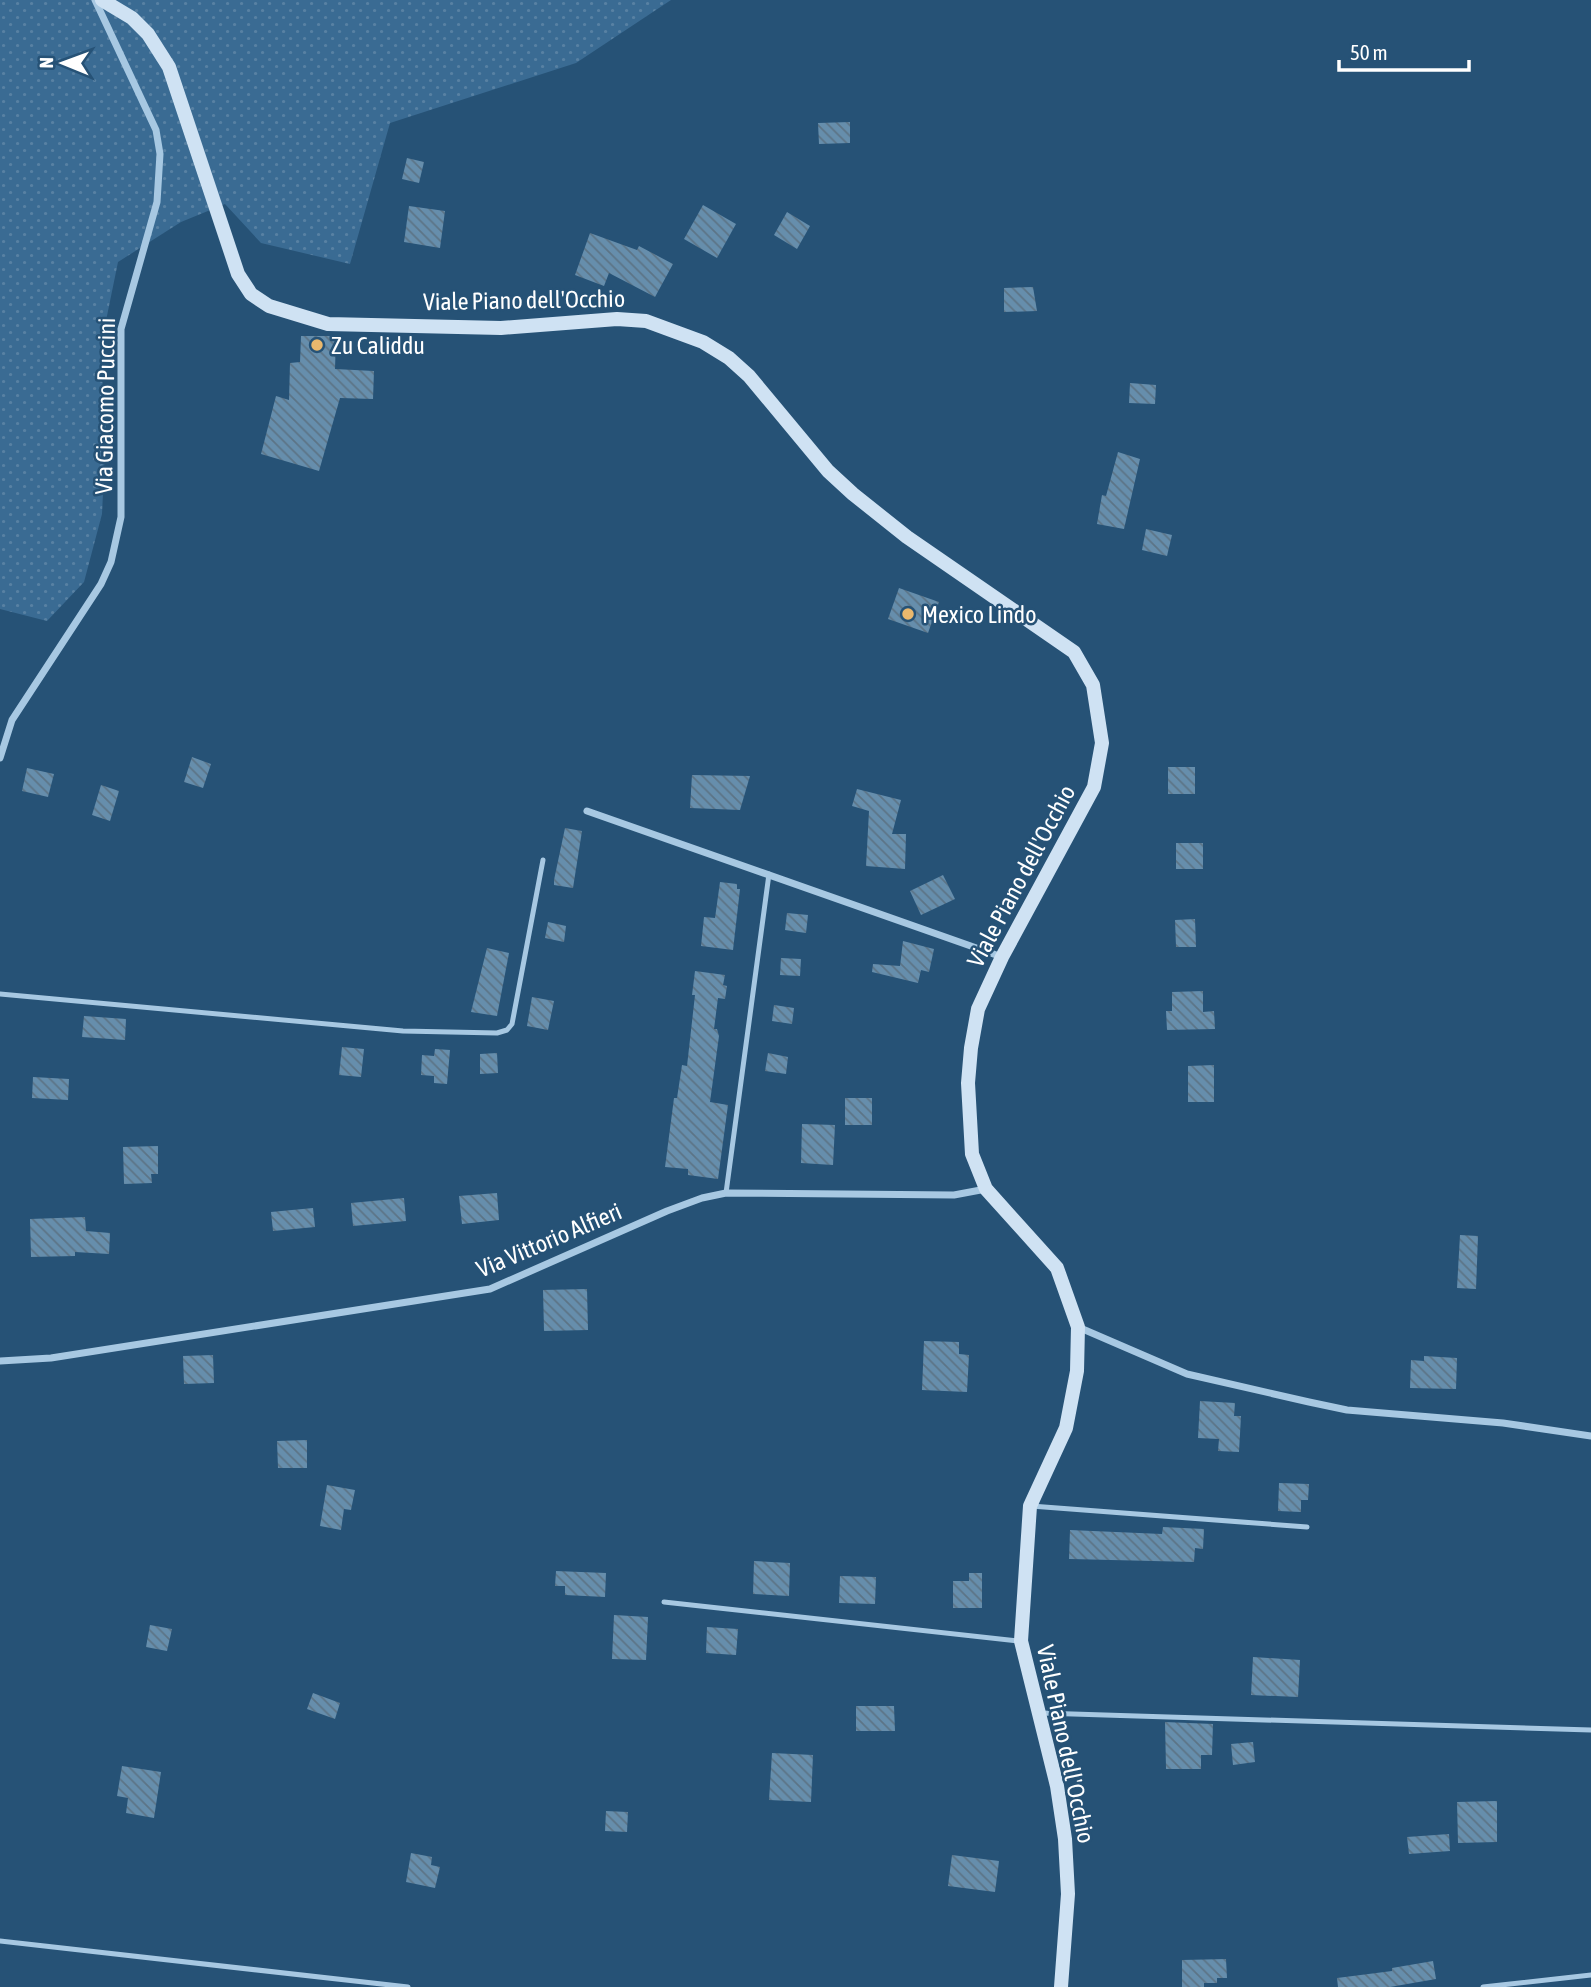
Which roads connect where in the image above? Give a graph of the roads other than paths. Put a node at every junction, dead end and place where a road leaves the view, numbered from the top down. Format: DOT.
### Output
graph roads {
  1 [pos="95,0"];
  2 [pos="102,0"];
  3 [pos="0,758"];
  4 [pos="587,811"];
  5 [pos="543,860"];
  6 [pos="769,874"];
  7 [pos="1002,957"];
  8 [pos="0,994"];
  9 [pos="986,1189"];
  10 [pos="726,1193"];
  11 [pos="1078,1327"];
  12 [pos="0,1361"];
  13 [pos="1591,1436"];
  14 [pos="1030,1506"];
  15 [pos="1307,1527"];
  16 [pos="664,1602"];
  17 [pos="1021,1641"];
  18 [pos="1037,1713"];
  19 [pos="1591,1730"];
  20 [pos="0,1941"];
  21 [pos="1591,1975"];
  22 [pos="408,1987"];
  23 [pos="1061,1987"];
  24 [pos="1483,1987"];
  1 -- 3 [label="street, Via Giacomo Puccini"];
  2 -- 7 [label="main road, Viale Piano dell'Occhio"];
  4 -- 6 [label="street"];
  5 -- 8 [label="lane"];
  6 -- 7 [label="street"];
  6 -- 10 [label="lane"];
  7 -- 9 [label="main road, Viale Piano dell'Occhio"];
  9 -- 10 [label="street, Via Vittorio Alfieri"];
  9 -- 11 [label="main road, Viale Piano dell'Occhio"];
  10 -- 12 [label="street, Via Vittorio Alfieri"];
  11 -- 13 [label="street"];
  11 -- 14 [label="main road, Viale Piano dell'Occhio"];
  14 -- 15 [label="lane"];
  14 -- 17 [label="main road, Viale Piano dell'Occhio"];
  16 -- 17 [label="lane"];
  17 -- 18 [label="main road, Viale Piano dell'Occhio"];
  18 -- 19 [label="lane"];
  18 -- 23 [label="main road, Viale Piano dell'Occhio"];
  20 -- 22 [label="lane"];
  21 -- 24 [label="lane"];
}
